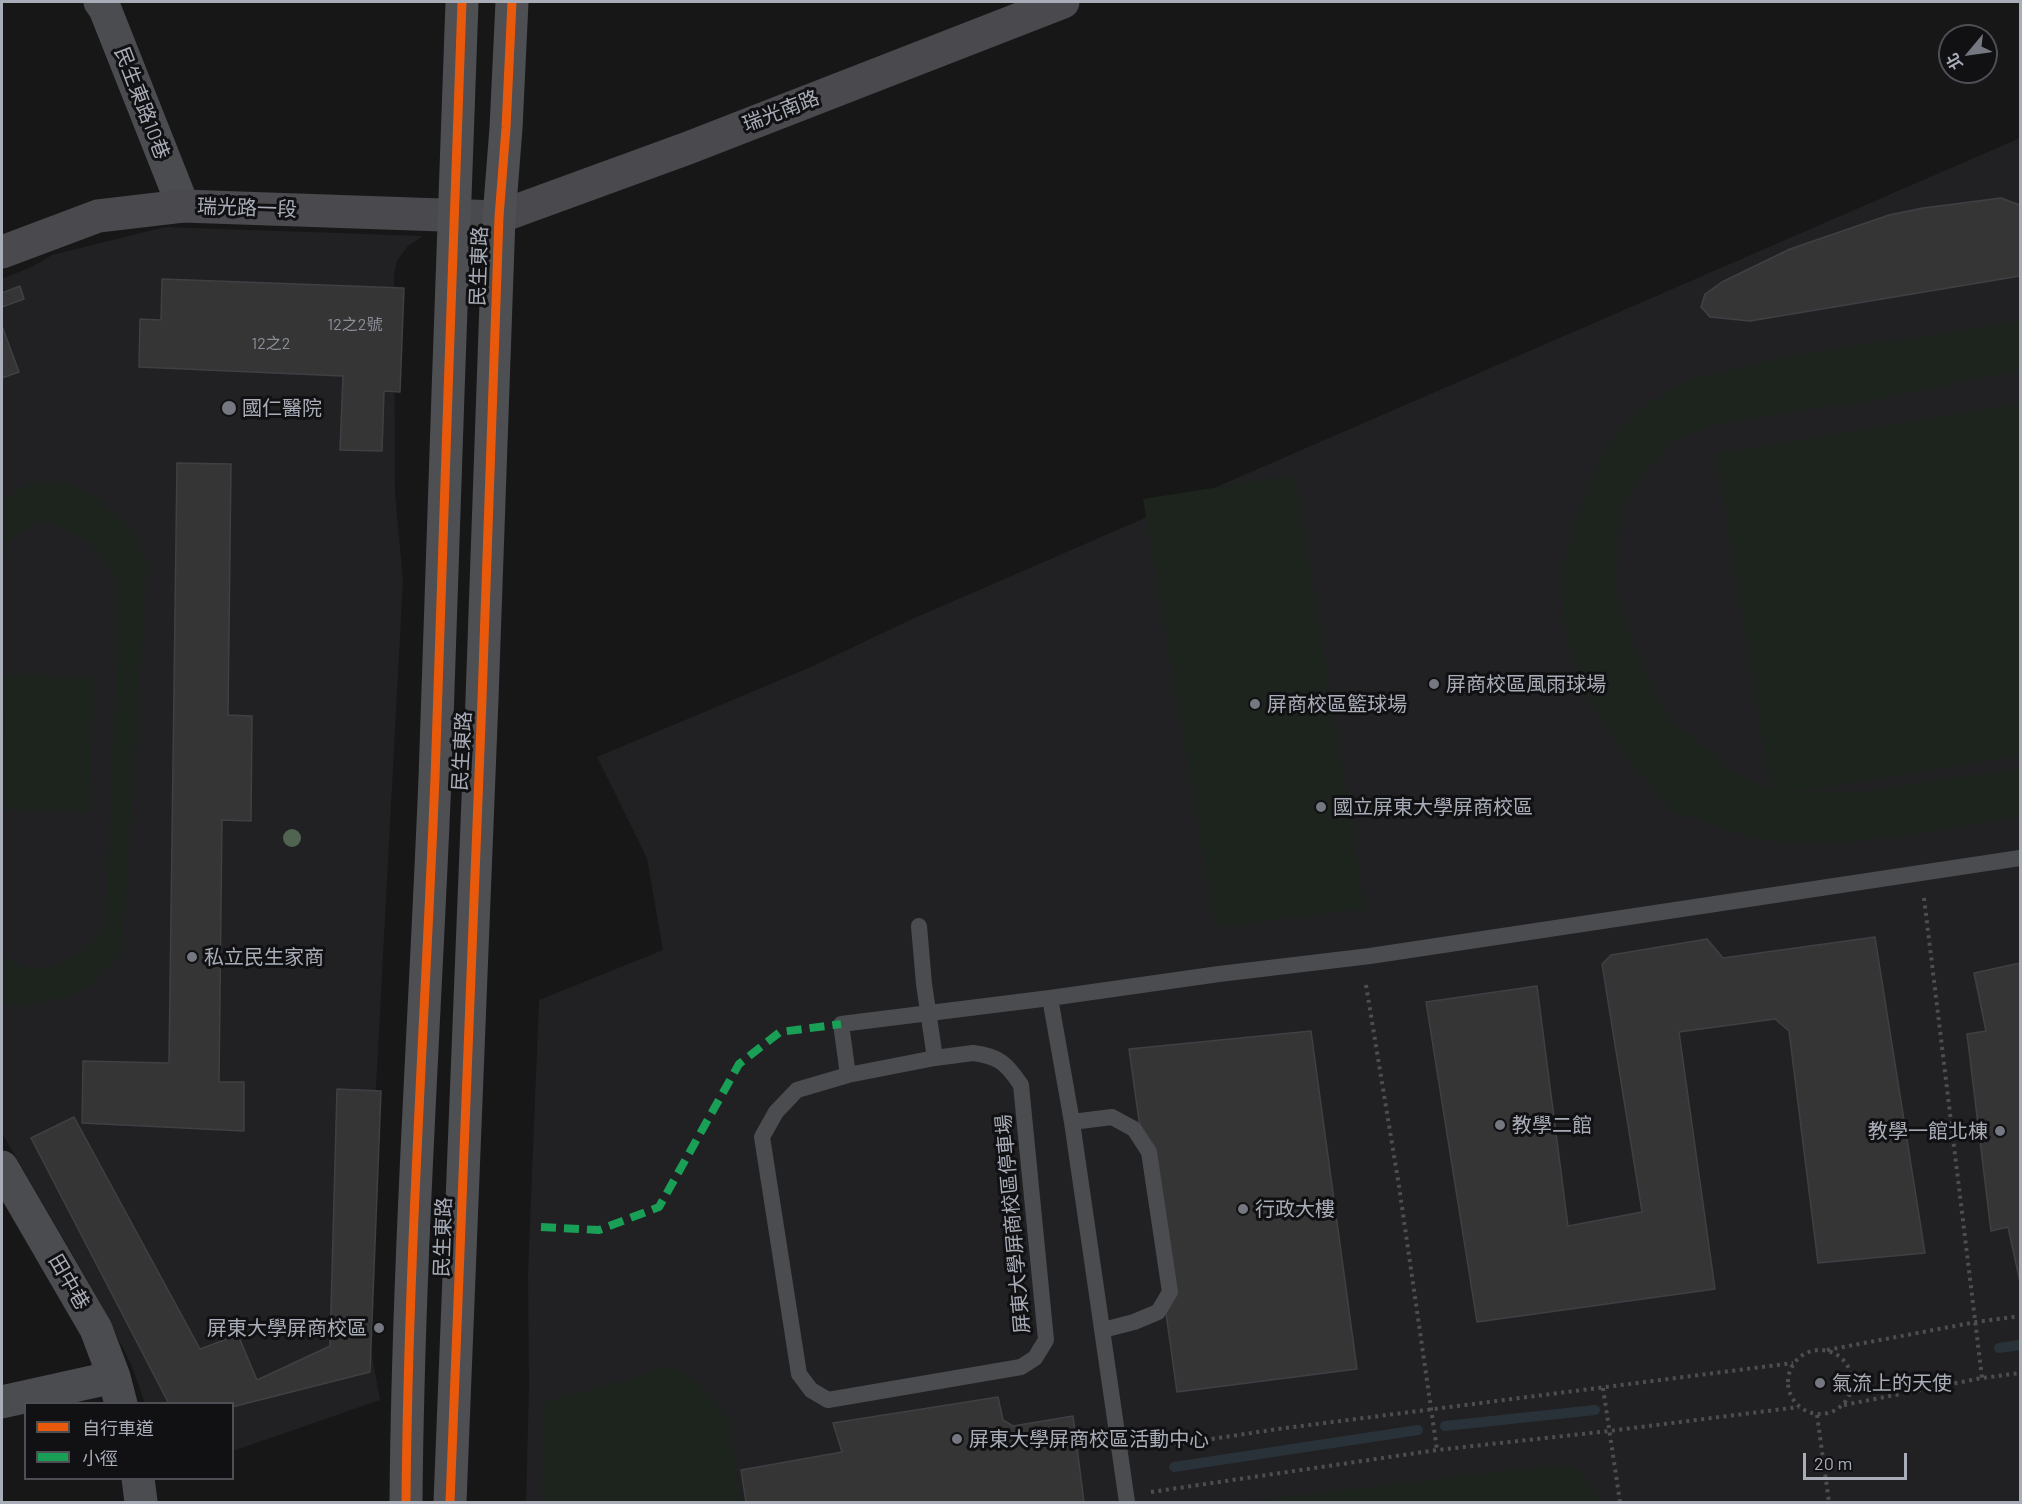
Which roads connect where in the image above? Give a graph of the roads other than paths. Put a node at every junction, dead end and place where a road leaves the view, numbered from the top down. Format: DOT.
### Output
graph roads {
  1 [pos="100,2"];
  2 [pos="462,2"];
  3 [pos="512,2"];
  4 [pos="1063,2"];
  5 [pos="183,206"];
  6 [pos="453,216"];
  7 [pos="499,217"];
  8 [pos="2,252"];
  9 [pos="2020,858"];
  10 [pos="918,926"];
  11 [pos="1050,998"];
  12 [pos="928,1013"];
  13 [pos="935,1058"];
  14 [pos="848,1075"];
  15 [pos="1072,1122"];
  16 [pos="2,1167"];
  17 [pos="1103,1330"];
  18 [pos="117,1390"];
  19 [pos="2,1402"];
  20 [pos="138,1480"];
  21 [pos="1126,1499"];
  22 [pos="141,1503"];
  23 [pos="406,1503"];
  24 [pos="450,1503"];
  1 -- 5 [label="street, 民生東路10巷"];
  2 -- 6 [label="main road, 民生東路"];
  3 -- 7 [label="main road, 民生東路"];
  4 -- 7 [label="street, 瑞光南路"];
  5 -- 6 [label="street, 瑞光路一段"];
  5 -- 8 [label="street, 瑞光路一段"];
  6 -- 7 [label="street, 瑞光路一段"];
  6 -- 23 [label="main road, 民生東路"];
  7 -- 24 [label="main road, 民生東路"];
  9 -- 11 [label="lane"];
  10 -- 12 [label="lane"];
  11 -- 12 [label="lane"];
  11 -- 15 [label="lane"];
  12 -- 13 [label="lane"];
  12 -- 14 [label="lane"];
  13 -- 14 [label="lane, 屏東大學屏商校區停車場"];
  13 -- 14 [label="lane, 屏東大學屏商校區停車場"];
  15 -- 17 [label="lane"];
  15 -- 17 [label="lane"];
  16 -- 18 [label="street, 田中巷"];
  17 -- 21 [label="lane"];
  18 -- 19 [label="street"];
  20 -- 22 [label="street"];
}
